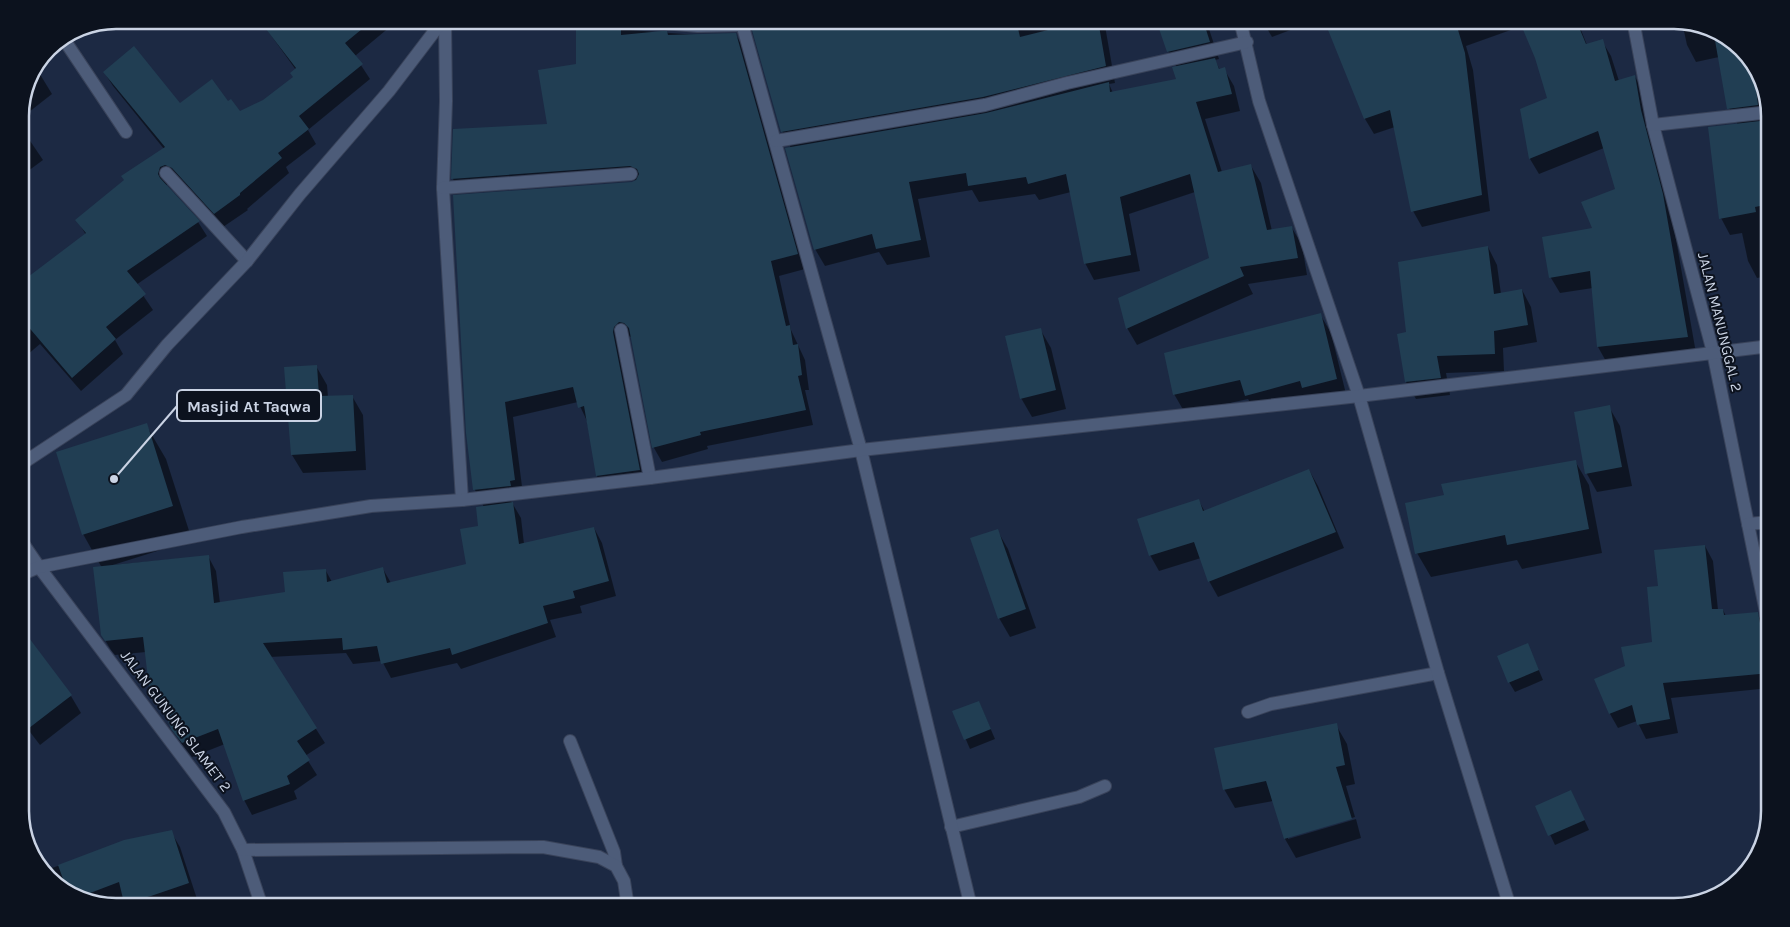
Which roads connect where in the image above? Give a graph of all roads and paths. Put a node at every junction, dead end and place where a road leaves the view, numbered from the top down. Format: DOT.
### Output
graph roads {
  1 [pos="437,29"];
  2 [pos="444,29"];
  3 [pos="744,29"];
  4 [pos="1242,29"];
  5 [pos="1635,29"];
  6 [pos="1246,42"];
  7 [pos="67,43"];
  8 [pos="1761,113"];
  9 [pos="1653,125"];
  10 [pos="126,132"];
  11 [pos="776,140"];
  12 [pos="166,173"];
  13 [pos="631,174"];
  14 [pos="443,188"];
  15 [pos="247,261"];
  16 [pos="621,330"];
  17 [pos="1761,347"];
  18 [pos="1714,352"];
  19 [pos="1359,396"];
  20 [pos="861,450"];
  21 [pos="29,459"];
  22 [pos="650,478"];
  23 [pos="462,500"];
  24 [pos="1761,523"];
  25 [pos="1748,524"];
  26 [pos="29,552"];
  27 [pos="39,567"];
  28 [pos="29,571"];
  29 [pos="1761,588"];
  30 [pos="1438,673"];
  31 [pos="1248,712"];
  32 [pos="570,741"];
  33 [pos="1105,786"];
  34 [pos="951,827"];
  35 [pos="243,850"];
  36 [pos="616,866"];
  37 [pos="259,898"];
  38 [pos="627,898"];
  39 [pos="969,898"];
  40 [pos="1507,898"];
  1 -- 15 [label="street"];
  2 -- 14 [label="street"];
  3 -- 11 [label="street"];
  4 -- 6 [label="street"];
  5 -- 9 [label="street, JALAN MANUNGGAL 2"];
  6 -- 11 [label="street"];
  6 -- 19 [label="street"];
  7 -- 10 [label="street"];
  8 -- 9 [label="street"];
  9 -- 18 [label="street, JALAN MANUNGGAL 2"];
  11 -- 20 [label="street"];
  12 -- 15 [label="street"];
  13 -- 14 [label="street"];
  14 -- 23 [label="street"];
  15 -- 21 [label="street"];
  16 -- 22 [label="street"];
  17 -- 18 [label="street"];
  18 -- 19 [label="street"];
  18 -- 25 [label="street, JALAN MANUNGGAL 2"];
  19 -- 20 [label="street"];
  19 -- 30 [label="street"];
  20 -- 22 [label="street"];
  20 -- 34 [label="street"];
  22 -- 23 [label="street"];
  23 -- 27 [label="street"];
  24 -- 25 [label="street"];
  25 -- 29 [label="street, JALAN MANUNGGAL 2"];
  26 -- 27 [label="street, JALAN GUNUNG SLAMET 2"];
  27 -- 28 [label="street"];
  27 -- 35 [label="street, JALAN GUNUNG SLAMET 2"];
  30 -- 31 [label="street"];
  30 -- 40 [label="street"];
  32 -- 36 [label="street"];
  33 -- 34 [label="street"];
  34 -- 39 [label="street"];
  35 -- 36 [label="street"];
  35 -- 37 [label="street, JALAN GUNUNG SLAMET 2"];
  36 -- 38 [label="street"];
}
